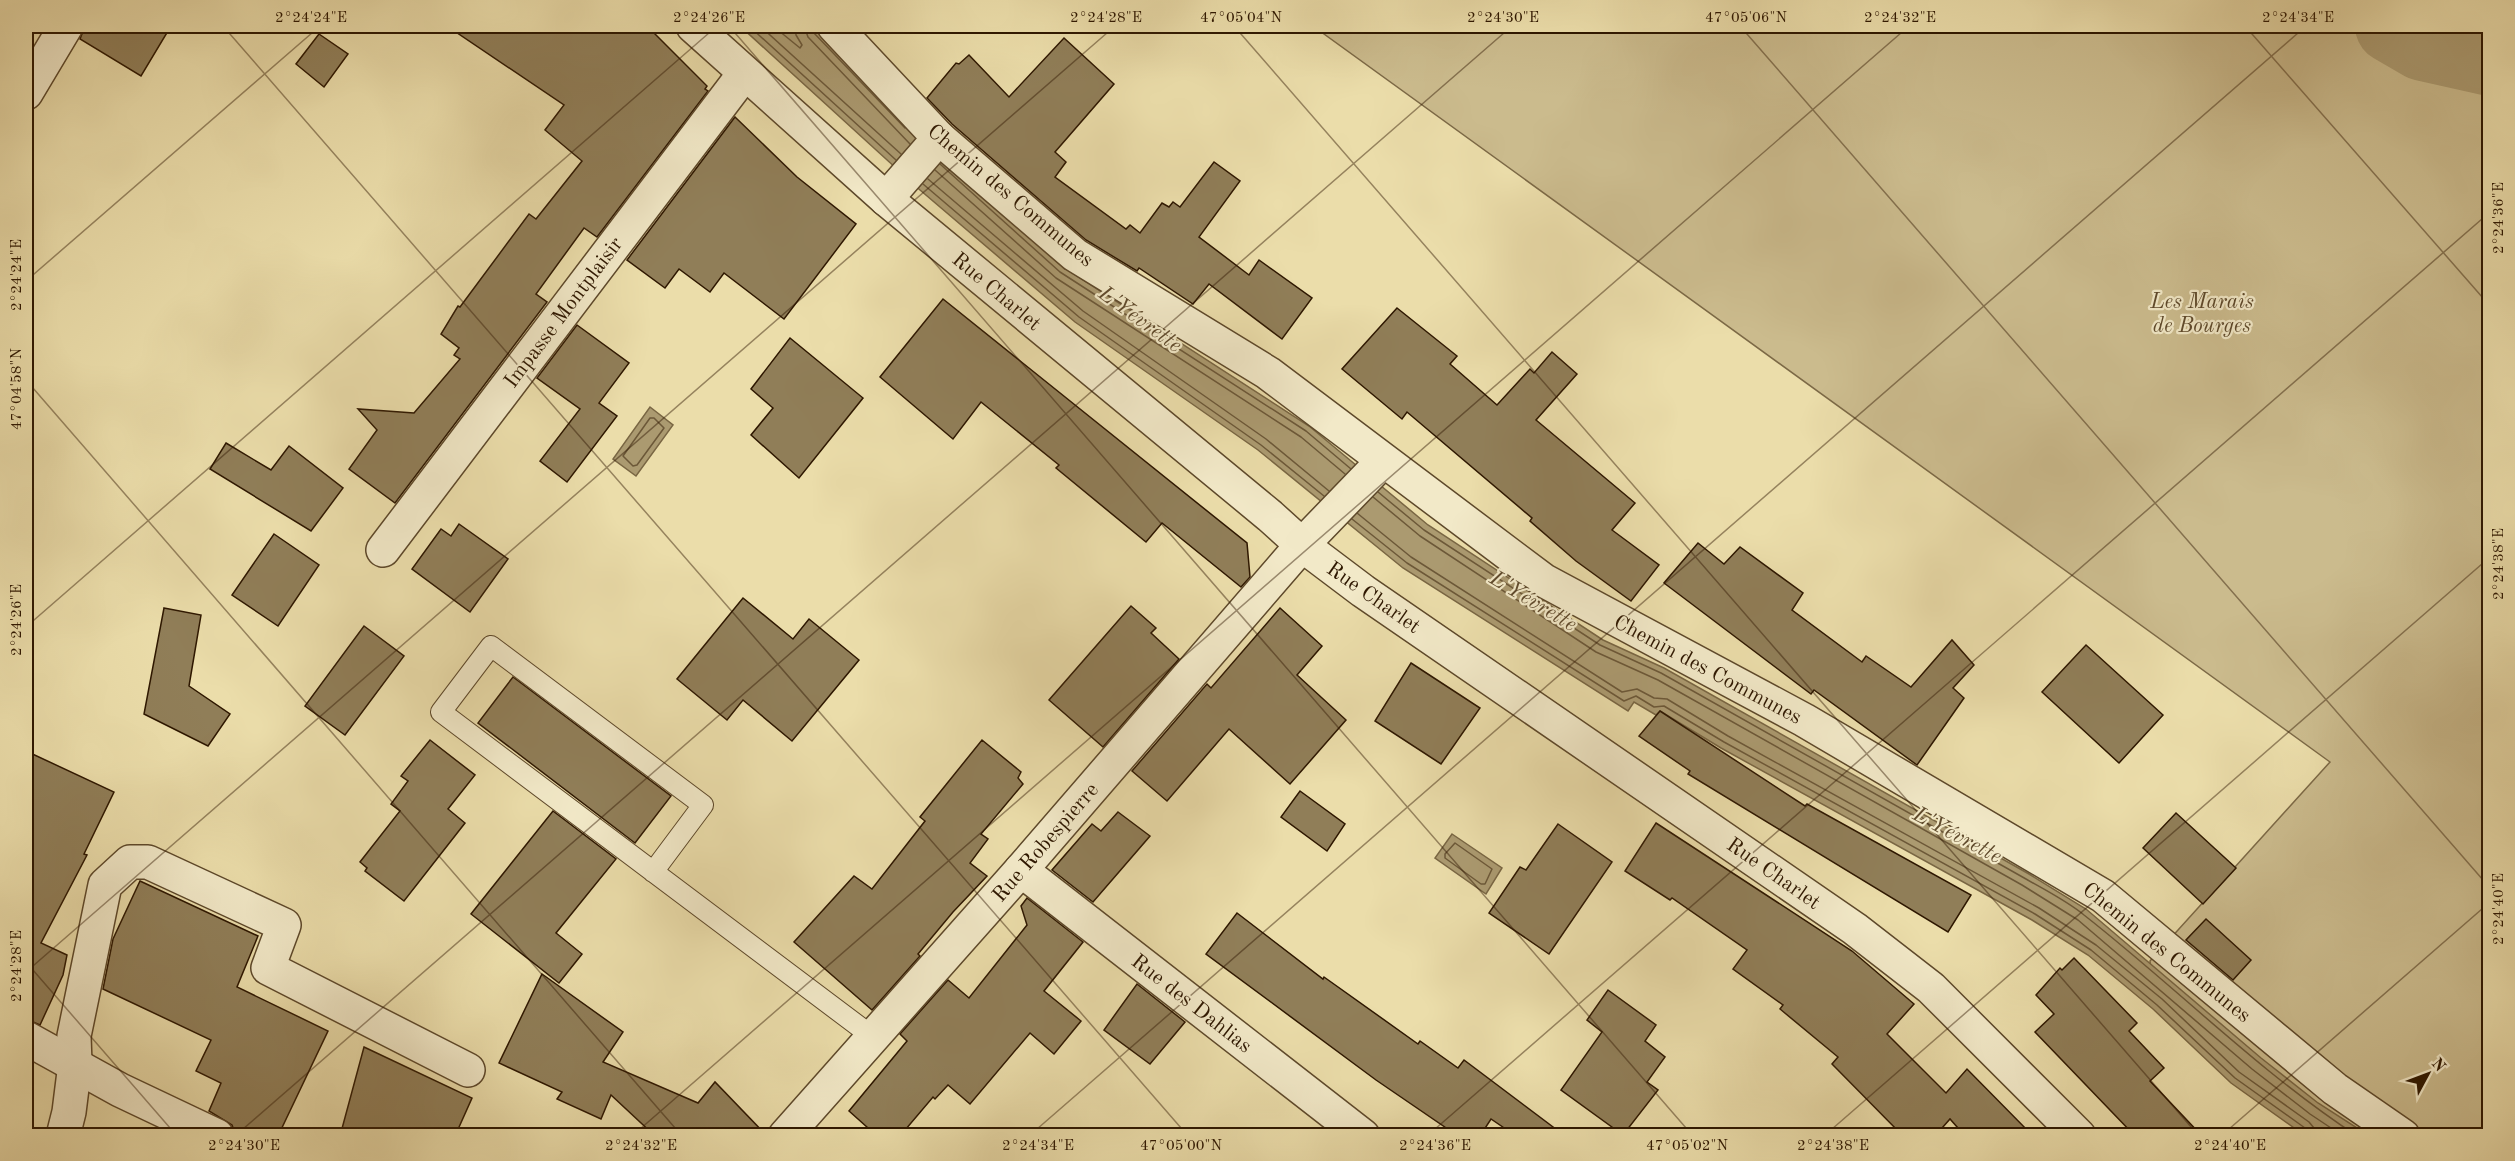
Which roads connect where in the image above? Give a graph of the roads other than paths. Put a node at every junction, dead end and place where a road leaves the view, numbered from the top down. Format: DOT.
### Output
graph roads {
  1 [pos="66,26"];
  2 [pos="693,26"];
  3 [pos="834,26"];
  4 [pos="744,74"];
  5 [pos="26,93"];
  6 [pos="937,142"];
  7 [pos="891,193"];
  8 [pos="1378,466"];
  9 [pos="1302,545"];
  10 [pos="383,550"];
  11 [pos="1021,870"];
  12 [pos="653,872"];
  13 [pos="873,1037"];
  14 [pos="26,1038"];
  15 [pos="75,1064"];
  16 [pos="468,1070"];
  17 [pos="63,1136"];
  18 [pos="217,1136"];
  19 [pos="785,1136"];
  20 [pos="1363,1136"];
  21 [pos="2079,1136"];
  22 [pos="2403,1136"];
  1 -- 5 [label="street"];
  2 -- 4 [label="street, Rue Charlet"];
  3 -- 6 [label="street, Chemin des Communes"];
  4 -- 7 [label="street, Rue Charlet"];
  4 -- 10 [label="street, Impasse Montplaisir"];
  6 -- 7 [label="street"];
  6 -- 8 [label="street, Chemin des Communes"];
  7 -- 9 [label="street, Rue Charlet"];
  8 -- 9 [label="street, Rue Robespierre"];
  8 -- 22 [label="street, Chemin des Communes"];
  9 -- 11 [label="street, Rue Robespierre"];
  9 -- 21 [label="street, Rue Charlet"];
  11 -- 13 [label="street, Rue Robespierre"];
  11 -- 20 [label="street, Rue des Dahlias"];
  12 -- 12 [label="lane"];
  12 -- 13 [label="lane"];
  13 -- 19 [label="street, Rue Robespierre"];
  14 -- 15 [label="street"];
  15 -- 16 [label="street"];
  15 -- 17 [label="street"];
  15 -- 18 [label="street"];
}
